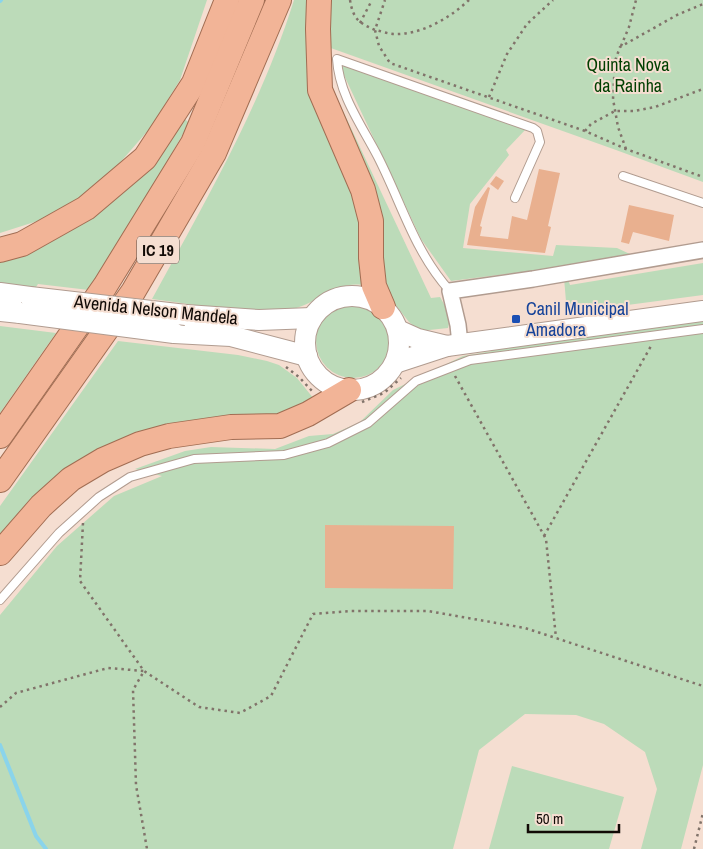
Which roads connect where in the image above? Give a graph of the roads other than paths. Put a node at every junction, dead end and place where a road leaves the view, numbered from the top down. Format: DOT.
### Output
graph roads {
  1 [pos="226,0"];
  2 [pos="252,0"];
  3 [pos="279,0"];
  4 [pos="319,0"];
  5 [pos="623,176"];
  6 [pos="515,198"];
  7 [pos="703,203"];
  8 [pos="0,250"];
  9 [pos="703,250"];
  10 [pos="450,291"];
  11 [pos="0,293"];
  12 [pos="25,305"];
  13 [pos="383,306"];
  14 [pos="0,311"];
  15 [pos="703,311"];
  16 [pos="312,318"];
  17 [pos="703,328"];
  18 [pos="398,330"];
  19 [pos="454,345"];
  20 [pos="307,356"];
  21 [pos="395,363"];
  22 [pos="349,390"];
  23 [pos="0,436"];
  24 [pos="0,480"];
  25 [pos="0,553"];
  26 [pos="0,600"];
  1 -- 8 [label="highway"];
  2 -- 23 [label="highway, IC 19"];
  3 -- 24 [label="highway, IC 19"];
  4 -- 13 [label="highway"];
  5 -- 7 [label="lane"];
  6 -- 10 [label="lane"];
  9 -- 10 [label="street"];
  10 -- 19 [label="street"];
  11 -- 12 [label="main road, Avenida Nelson Mandela"];
  12 -- 14 [label="main road, Avenida Nelson Mandela"];
  12 -- 16 [label="main road, Avenida Nelson Mandela, bridge"];
  12 -- 20 [label="main road, Avenida Nelson Mandela, bridge"];
  13 -- 16 [label="main road"];
  13 -- 18 [label="main road"];
  15 -- 19 [label="main road"];
  16 -- 20 [label="main road"];
  17 -- 26 [label="lane"];
  18 -- 19 [label="main road"];
  18 -- 21 [label="main road"];
  19 -- 21 [label="main road"];
  20 -- 22 [label="main road"];
  21 -- 22 [label="main road"];
  22 -- 25 [label="highway"];
}
